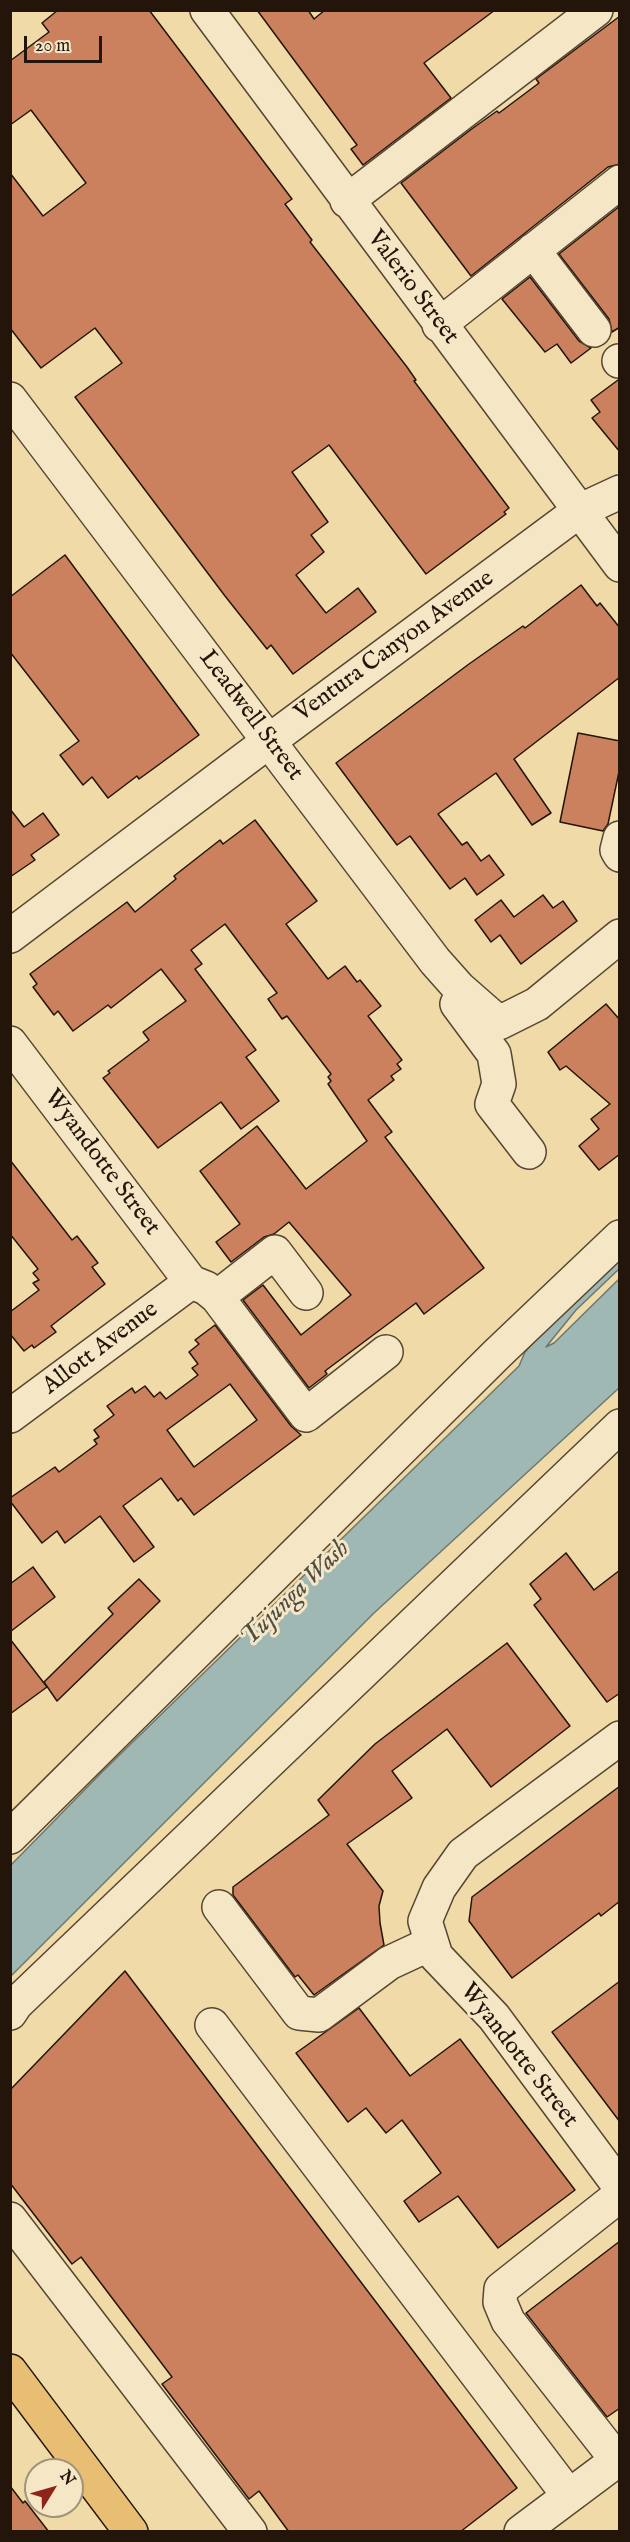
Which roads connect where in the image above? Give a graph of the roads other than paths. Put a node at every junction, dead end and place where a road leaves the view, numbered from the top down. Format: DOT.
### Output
graph roads {
  1 [pos="207,10"];
  2 [pos="596,10"];
  3 [pos="620,182"];
  4 [pos="347,201"];
  5 [pos="533,250"];
  6 [pos="439,325"];
  7 [pos="594,330"];
  8 [pos="10,399"];
  9 [pos="620,492"];
  10 [pos="579,511"];
  11 [pos="620,565"];
  12 [pos="269,741"];
  13 [pos="620,838"];
  14 [pos="620,855"];
  15 [pos="10,936"];
  16 [pos="620,936"];
  17 [pos="435,961"];
  18 [pos="10,1043"];
  19 [pos="530,1152"];
  20 [pos="620,1237"];
  21 [pos="204,1289"];
  22 [pos="306,1293"];
  23 [pos="386,1352"];
  24 [pos="10,1416"];
  25 [pos="620,1426"];
  26 [pos="620,1738"];
  27 [pos="10,1837"];
  28 [pos="219,1907"];
  29 [pos="429,1932"];
  30 [pos="10,2013"];
  31 [pos="212,2025"];
  32 [pos="620,2187"];
  33 [pos="620,2195"];
  34 [pos="10,2219"];
  35 [pos="10,2371"];
  36 [pos="618,2459"];
  37 [pos="569,2496"];
  38 [pos="131,2532"];
  39 [pos="250,2532"];
  40 [pos="521,2532"];
  1 -- 4 [label="street, Valerio Street"];
  2 -- 4 [label="street"];
  3 -- 5 [label="street"];
  4 -- 6 [label="street, Valerio Street"];
  5 -- 6 [label="street"];
  5 -- 7 [label="street"];
  6 -- 10 [label="street, Valerio Street"];
  8 -- 12 [label="street, Leadwell Street"];
  9 -- 10 [label="street, Ventura Canyon Avenue"];
  10 -- 11 [label="street, Valerio Street"];
  10 -- 12 [label="street, Ventura Canyon Avenue"];
  12 -- 15 [label="street, Ventura Canyon Avenue"];
  12 -- 17 [label="street, Leadwell Street"];
  13 -- 14 [label="street"];
  16 -- 17 [label="street, Leadwell Street"];
  17 -- 19 [label="street"];
  18 -- 21 [label="street, Wyandotte Street"];
  20 -- 27 [label="street"];
  21 -- 22 [label="street, Allott Avenue"];
  21 -- 23 [label="street, Wyandotte Street"];
  21 -- 24 [label="street, Allott Avenue"];
  25 -- 30 [label="street"];
  26 -- 29 [label="street"];
  28 -- 29 [label="street"];
  29 -- 32 [label="street, Wyandotte Street"];
  31 -- 37 [label="street"];
  33 -- 36 [label="street"];
  34 -- 39 [label="street"];
  35 -- 38 [label="main road"];
  36 -- 37 [label="street"];
  37 -- 40 [label="street"];
}
